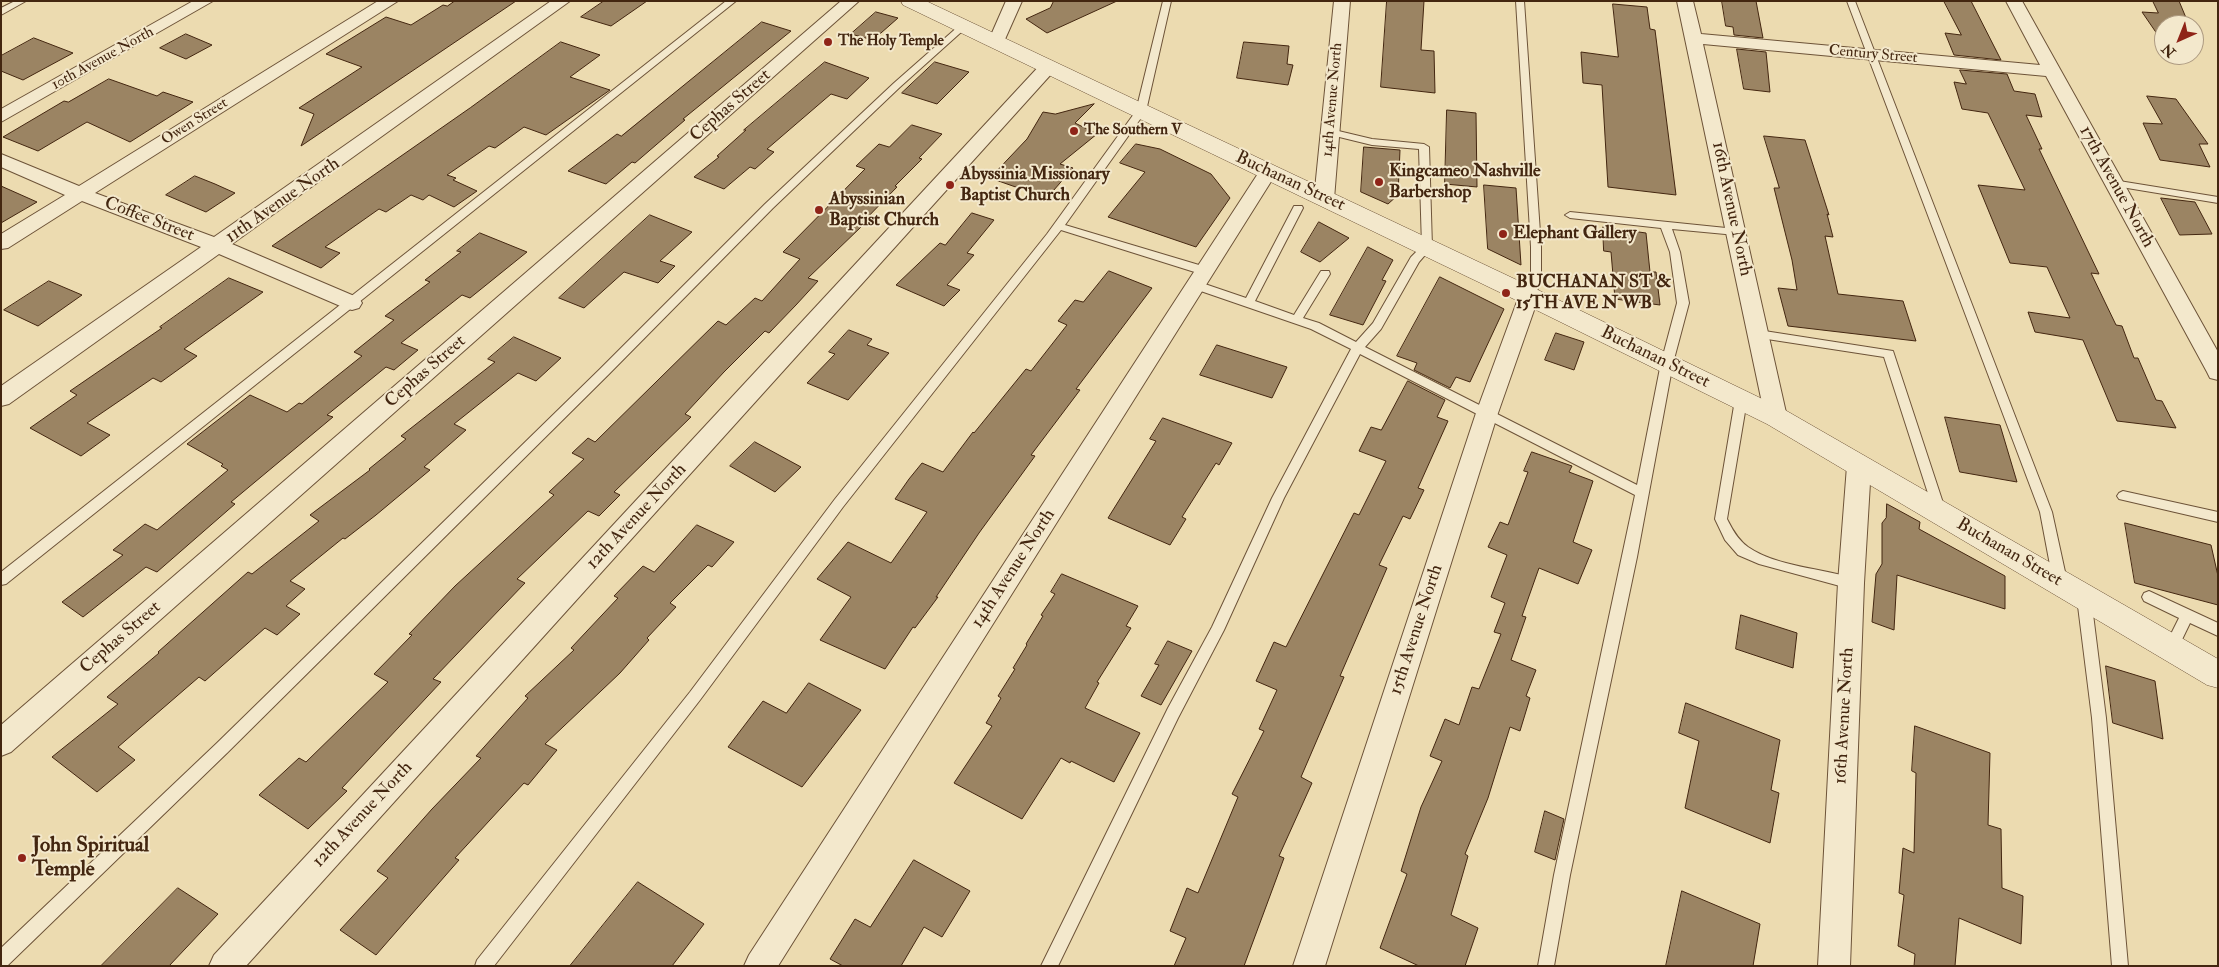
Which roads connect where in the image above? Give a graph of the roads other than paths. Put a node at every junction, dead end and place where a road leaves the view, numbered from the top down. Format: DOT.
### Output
graph roads {
  1 [pos="22,1"];
  2 [pos="205,1"];
  3 [pos="390,1"];
  4 [pos="562,1"];
  5 [pos="715,1"];
  6 [pos="851,1"];
  7 [pos="910,1"];
  8 [pos="1014,1"];
  9 [pos="1167,1"];
  10 [pos="1342,1"];
  11 [pos="1520,1"];
  12 [pos="1685,1"];
  13 [pos="1850,1"];
  14 [pos="2014,1"];
  15 [pos="730,3"];
  16 [pos="1,12"];
  17 [pos="964,26"];
  18 [pos="1693,38"];
  19 [pos="996,42"];
  20 [pos="1871,54"];
  21 [pos="1048,67"];
  22 [pos="2053,71"];
  23 [pos="1141,112"];
  24 [pos="1,117"];
  25 [pos="1330,132"];
  26 [pos="1,160"];
  27 [pos="1268,172"];
  28 [pos="2113,183"];
  29 [pos="80,194"];
  30 [pos="1324,198"];
  31 [pos="2218,200"];
  32 [pos="1298,208"];
  33 [pos="1570,215"];
  34 [pos="1665,225"];
  35 [pos="1058,226"];
  36 [pos="1736,232"];
  37 [pos="1,243"];
  38 [pos="219,246"];
  39 [pos="1427,247"];
  40 [pos="1325,274"];
  41 [pos="1200,278"];
  42 [pos="1529,296"];
  43 [pos="1250,302"];
  44 [pos="352,303"];
  45 [pos="1297,319"];
  46 [pos="1758,334"];
  47 [pos="1357,348"];
  48 [pos="1667,364"];
  49 [pos="2218,372"];
  50 [pos="1,398"];
  51 [pos="1741,400"];
  52 [pos="1487,412"];
  53 [pos="1776,417"];
  54 [pos="1859,466"];
  55 [pos="1642,493"];
  56 [pos="2123,496"];
  57 [pos="1941,514"];
  58 [pos="2218,517"];
  59 [pos="1,580"];
  60 [pos="1852,583"];
  61 [pos="2061,584"];
  62 [pos="2084,597"];
  63 [pos="2149,597"];
  64 [pos="2187,615"];
  65 [pos="2218,630"];
  66 [pos="2171,648"];
  67 [pos="2218,675"];
  68 [pos="1,743"];
  69 [pos="1,960"];
  70 [pos="225,966"];
  71 [pos="484,966"];
  72 [pos="760,966"];
  73 [pos="1049,966"];
  74 [pos="1308,966"];
  75 [pos="1546,966"];
  76 [pos="1834,966"];
  77 [pos="2120,966"];
  1 -- 16 [label="lane"];
  2 -- 24 [label="street, 10th Avenue North"];
  3 -- 29 [label="street, Owen Street"];
  4 -- 38 [label="street, 11th Avenue North"];
  5 -- 15 [label="lane"];
  6 -- 68 [label="street, Cephas Street"];
  7 -- 17 [label="street, Buchanan Street"];
  8 -- 19 [label="street"];
  9 -- 23 [label="lane"];
  10 -- 25 [label="street, 14th Avenue North"];
  11 -- 42 [label="lane"];
  12 -- 18 [label="street, 16th Avenue North"];
  13 -- 20 [label="lane"];
  14 -- 22 [label="street, 17th Avenue North"];
  15 -- 44 [label="lane"];
  17 -- 19 [label="street, Buchanan Street"];
  17 -- 69 [label="lane"];
  18 -- 20 [label="street, Century Street"];
  18 -- 36 [label="street, 16th Avenue North"];
  19 -- 21 [label="street, Buchanan Street"];
  20 -- 22 [label="street, Century Street"];
  20 -- 61 [label="lane"];
  21 -- 23 [label="street, Buchanan Street"];
  21 -- 70 [label="street, 12th Avenue North"];
  22 -- 28 [label="street, 17th Avenue North"];
  23 -- 27 [label="street, Buchanan Street"];
  23 -- 35 [label="lane"];
  25 -- 30 [label="street, 14th Avenue North"];
  25 -- 39 [label="lane"];
  26 -- 29 [label="street, Coffee Street"];
  27 -- 30 [label="street, Buchanan Street"];
  27 -- 41 [label="street, 14th Avenue North"];
  28 -- 31 [label="lane"];
  28 -- 49 [label="street, 17th Avenue North"];
  29 -- 37 [label="street, Owen Street"];
  29 -- 38 [label="street, Coffee Street"];
  30 -- 39 [label="street, Buchanan Street"];
  32 -- 43 [label="lane"];
  33 -- 34 [label="lane"];
  34 -- 36 [label="lane"];
  34 -- 48 [label="lane"];
  35 -- 41 [label="lane"];
  35 -- 71 [label="lane"];
  36 -- 46 [label="street, 16th Avenue North"];
  38 -- 44 [label="street, Coffee Street"];
  38 -- 50 [label="street, 11th Avenue North"];
  39 -- 42 [label="street, Buchanan Street"];
  39 -- 47 [label="lane"];
  40 -- 45 [label="lane"];
  41 -- 43 [label="lane"];
  41 -- 72 [label="street, 14th Avenue North"];
  42 -- 48 [label="street, Buchanan Street"];
  42 -- 52 [label="street, 15th Avenue North"];
  43 -- 45 [label="lane"];
  44 -- 59 [label="lane"];
  45 -- 47 [label="lane"];
  46 -- 53 [label="street, 16th Avenue North"];
  46 -- 57 [label="lane"];
  47 -- 52 [label="lane"];
  47 -- 73 [label="lane"];
  48 -- 51 [label="street, Buchanan Street"];
  48 -- 55 [label="lane"];
  51 -- 53 [label="street, Buchanan Street"];
  51 -- 60 [label="lane"];
  52 -- 55 [label="lane"];
  52 -- 74 [label="street, 15th Avenue North"];
  53 -- 54 [label="street, Buchanan Street"];
  54 -- 57 [label="street, Buchanan Street"];
  54 -- 60 [label="street, 16th Avenue North"];
  55 -- 75 [label="lane"];
  56 -- 58 [label="lane"];
  57 -- 61 [label="street, Buchanan Street"];
  60 -- 76 [label="street, 16th Avenue North"];
  61 -- 62 [label="street, Buchanan Street"];
  62 -- 66 [label="street, Buchanan Street"];
  62 -- 77 [label="lane"];
  63 -- 64 [label="lane"];
  64 -- 65 [label="lane"];
  64 -- 66 [label="lane"];
  66 -- 67 [label="street, Buchanan Street"];
}
